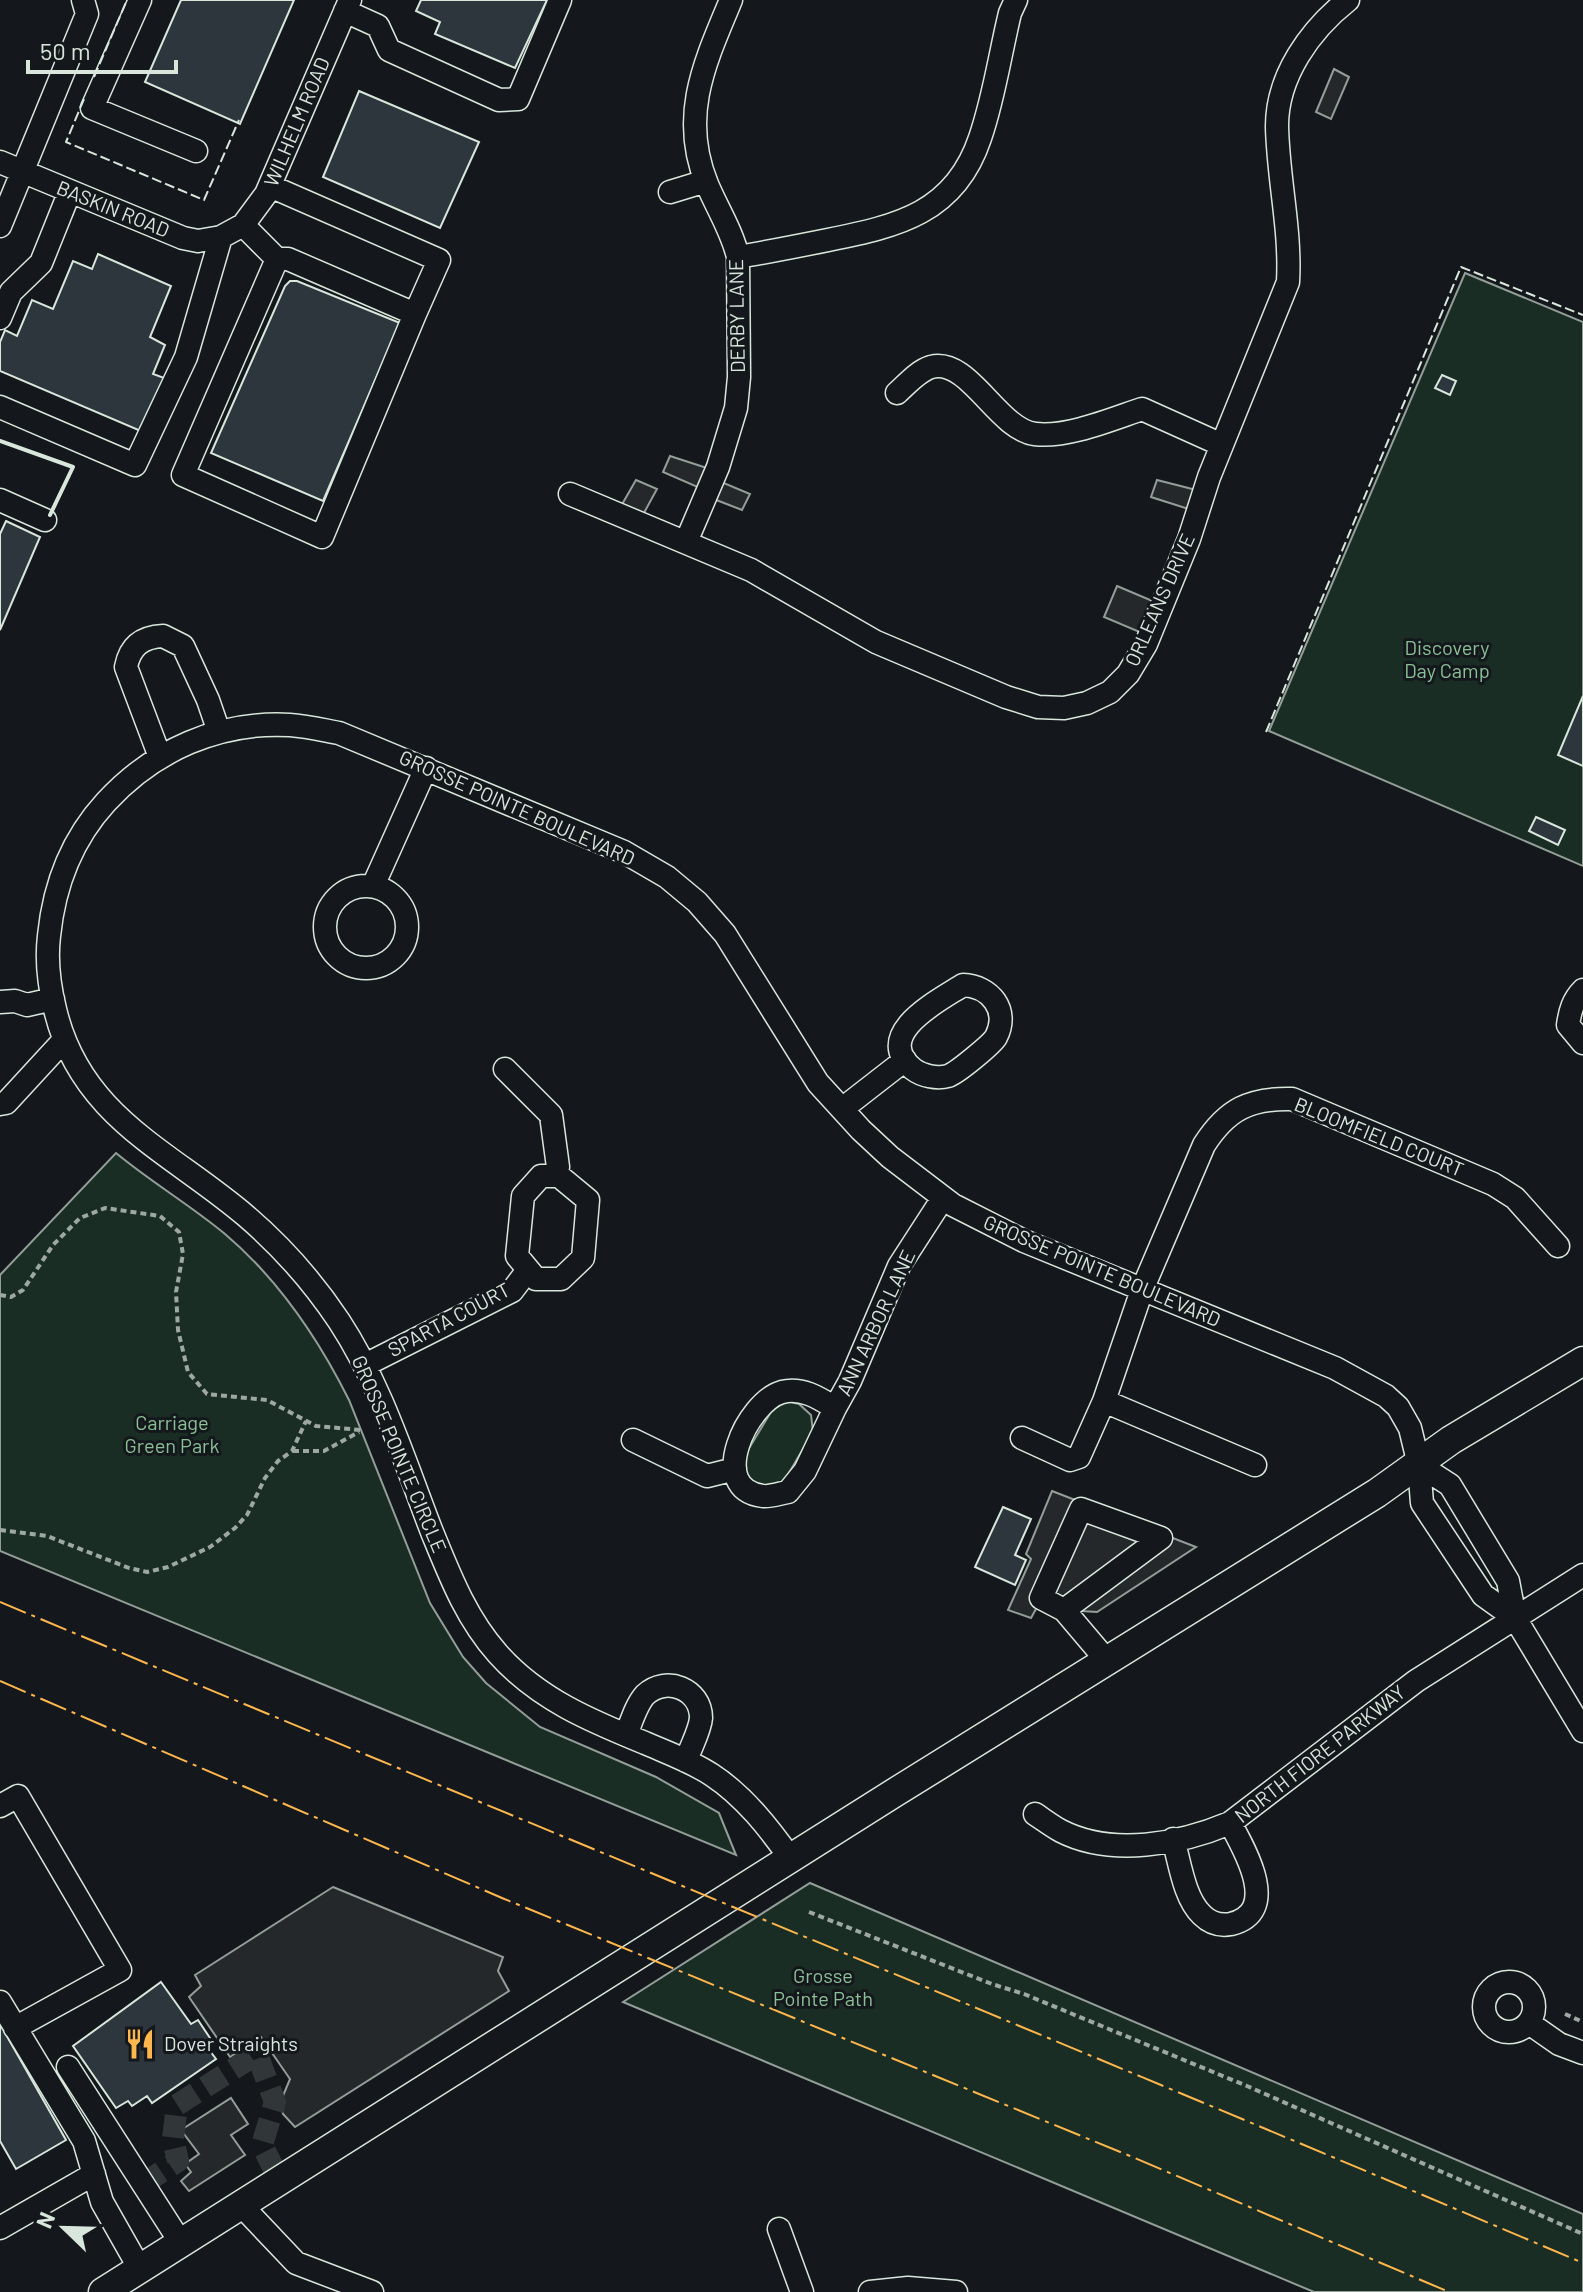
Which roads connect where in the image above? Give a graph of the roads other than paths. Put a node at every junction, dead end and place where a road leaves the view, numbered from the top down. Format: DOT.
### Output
graph roads {
  1 [pos="83,0"];
  2 [pos="140,0"];
  3 [pos="560,0"];
  4 [pos="731,0"];
  5 [pos="1016,0"];
  6 [pos="1348,0"];
  7 [pos="348,5"];
  8 [pos="196,151"];
  9 [pos="0,162"];
  10 [pos="22,172"];
  11 [pos="706,181"];
  12 [pos="270,186"];
  13 [pos="70,191"];
  14 [pos="670,192"];
  15 [pos="0,225"];
  16 [pos="231,231"];
  17 [pos="738,257"];
  18 [pos="277,259"];
  19 [pos="415,314"];
  20 [pos="0,318"];
  21 [pos="897,393"];
  22 [pos="0,407"];
  23 [pos="1222,445"];
  24 [pos="570,494"];
  25 [pos="0,500"];
  26 [pos="45,520"];
  27 [pos="686,542"];
  28 [pos="219,732"];
  29 [pos="193,741"];
  30 [pos="160,757"];
  31 [pos="426,768"];
  32 [pos="373,886"];
  33 [pos="1583,990"];
  34 [pos="53,999"];
  35 [pos="0,1002"];
  36 [pos="64,1040"];
  37 [pos="1583,1043"];
  38 [pos="905,1060"];
  39 [pos="505,1069"];
  40 [pos="0,1104"];
  41 [pos="842,1109"];
  42 [pos="555,1176"];
  43 [pos="943,1198"];
  44 [pos="1558,1246"];
  45 [pos="528,1270"];
  46 [pos="1142,1290"];
  47 [pos="1583,1361"];
  48 [pos="365,1365"];
  49 [pos="1104,1401"];
  50 [pos="835,1408"];
  51 [pos="1022,1438"];
  52 [pos="633,1440"];
  53 [pos="1255,1465"];
  54 [pos="1419,1465"];
  55 [pos="735,1469"];
  56 [pos="1583,1575"];
  57 [pos="1064,1610"];
  58 [pos="1515,1618"];
  59 [pos="1108,1662"];
  60 [pos="1583,1731"];
  61 [pos="626,1735"];
  62 [pos="686,1761"];
  63 [pos="0,1806"];
  64 [pos="1035,1814"];
  65 [pos="1230,1823"];
  66 [pos="1173,1839"];
  67 [pos="791,1859"];
  68 [pos="0,2002"];
  69 [pos="1529,2023"];
  70 [pos="15,2028"];
  71 [pos="1583,2053"];
  72 [pos="68,2067"];
  73 [pos="94,2174"];
  74 [pos="241,2205"];
  75 [pos="0,2228"];
  76 [pos="779,2229"];
  77 [pos="181,2243"];
  78 [pos="140,2269"];
  79 [pos="103,2292"];
  80 [pos="372,2292"];
  81 [pos="802,2292"];
  82 [pos="870,2292"];
  83 [pos="956,2292"];
  1 -- 10 [label="street"];
  2 -- 8 [label="street"];
  3 -- 7 [label="street"];
  4 -- 11 [label="street, DERBY LANE"];
  5 -- 17 [label="street"];
  6 -- 23 [label="street, ORLEANS DRIVE"];
  7 -- 12 [label="street, WILHELM ROAD"];
  9 -- 10 [label="street, BASKIN ROAD"];
  10 -- 13 [label="street, BASKIN ROAD"];
  10 -- 15 [label="street"];
  11 -- 14 [label="street"];
  11 -- 17 [label="street, DERBY LANE"];
  12 -- 16 [label="street, WILHELM ROAD"];
  12 -- 19 [label="street"];
  13 -- 16 [label="street, BASKIN ROAD"];
  13 -- 20 [label="street"];
  16 -- 18 [label="street"];
  16 -- 22 [label="street, WILHELM ROAD"];
  17 -- 27 [label="street, DERBY LANE"];
  18 -- 19 [label="street"];
  18 -- 19 [label="street"];
  21 -- 23 [label="street"];
  23 -- 27 [label="street, ORLEANS DRIVE"];
  24 -- 27 [label="street, ORLEANS DRIVE"];
  25 -- 26 [label="street"];
  28 -- 29 [label="street, GROSSE POINTE BOULEVARD"];
  28 -- 30 [label="street"];
  28 -- 31 [label="street, GROSSE POINTE BOULEVARD"];
  29 -- 30 [label="street, GROSSE POINTE CIRCLE"];
  30 -- 34 [label="street, GROSSE POINTE CIRCLE"];
  31 -- 32 [label="street"];
  31 -- 41 [label="street, GROSSE POINTE BOULEVARD"];
  33 -- 37 [label="street"];
  34 -- 35 [label="street"];
  34 -- 36 [label="street, GROSSE POINTE CIRCLE"];
  36 -- 40 [label="street"];
  36 -- 48 [label="street, GROSSE POINTE CIRCLE"];
  38 -- 38 [label="street"];
  38 -- 41 [label="street"];
  39 -- 42 [label="street"];
  41 -- 43 [label="street, GROSSE POINTE BOULEVARD"];
  42 -- 45 [label="street, SPARTA COURT"];
  42 -- 45 [label="street, SPARTA COURT"];
  43 -- 46 [label="street, GROSSE POINTE BOULEVARD"];
  43 -- 50 [label="street, ANN ARBOR LANE"];
  44 -- 46 [label="street, BLOOMFIELD COURT"];
  45 -- 48 [label="street, SPARTA COURT"];
  46 -- 49 [label="street, BLOOMFIELD COURT"];
  46 -- 54 [label="street, GROSSE POINTE BOULEVARD"];
  47 -- 54 [label="main road"];
  48 -- 61 [label="street, GROSSE POINTE CIRCLE"];
  49 -- 51 [label="street, BLOOMFIELD COURT"];
  49 -- 53 [label="street"];
  50 -- 55 [label="street, ANN ARBOR LANE"];
  50 -- 55 [label="street, ANN ARBOR LANE"];
  52 -- 55 [label="street"];
  54 -- 58 [label="street, GROSSE POINTE BOULEVARD"];
  54 -- 58 [label="street, GROSSE POINTE BOULEVARD"];
  54 -- 59 [label="main road"];
  56 -- 58 [label="street, NORTH FIORE PARKWAY"];
  57 -- 57 [label="street"];
  57 -- 59 [label="street"];
  58 -- 60 [label="street, GROSSE POINTE BOULEVARD"];
  58 -- 65 [label="street, NORTH FIORE PARKWAY"];
  59 -- 67 [label="main road"];
  61 -- 62 [label="street, GROSSE POINTE CIRCLE"];
  61 -- 62 [label="street"];
  62 -- 67 [label="street, GROSSE POINTE CIRCLE"];
  63 -- 70 [label="street"];
  64 -- 66 [label="street, NORTH FIORE PARKWAY"];
  65 -- 66 [label="street, NORTH FIORE PARKWAY"];
  65 -- 66 [label="street"];
  67 -- 74 [label="main road"];
  68 -- 70 [label="street"];
  69 -- 71 [label="street"];
  70 -- 73 [label="street"];
  72 -- 77 [label="street"];
  73 -- 75 [label="street"];
  73 -- 78 [label="street"];
  74 -- 77 [label="main road"];
  74 -- 80 [label="street"];
  76 -- 81 [label="street"];
  77 -- 78 [label="main road"];
  78 -- 79 [label="main road"];
  82 -- 83 [label="street"];
}
